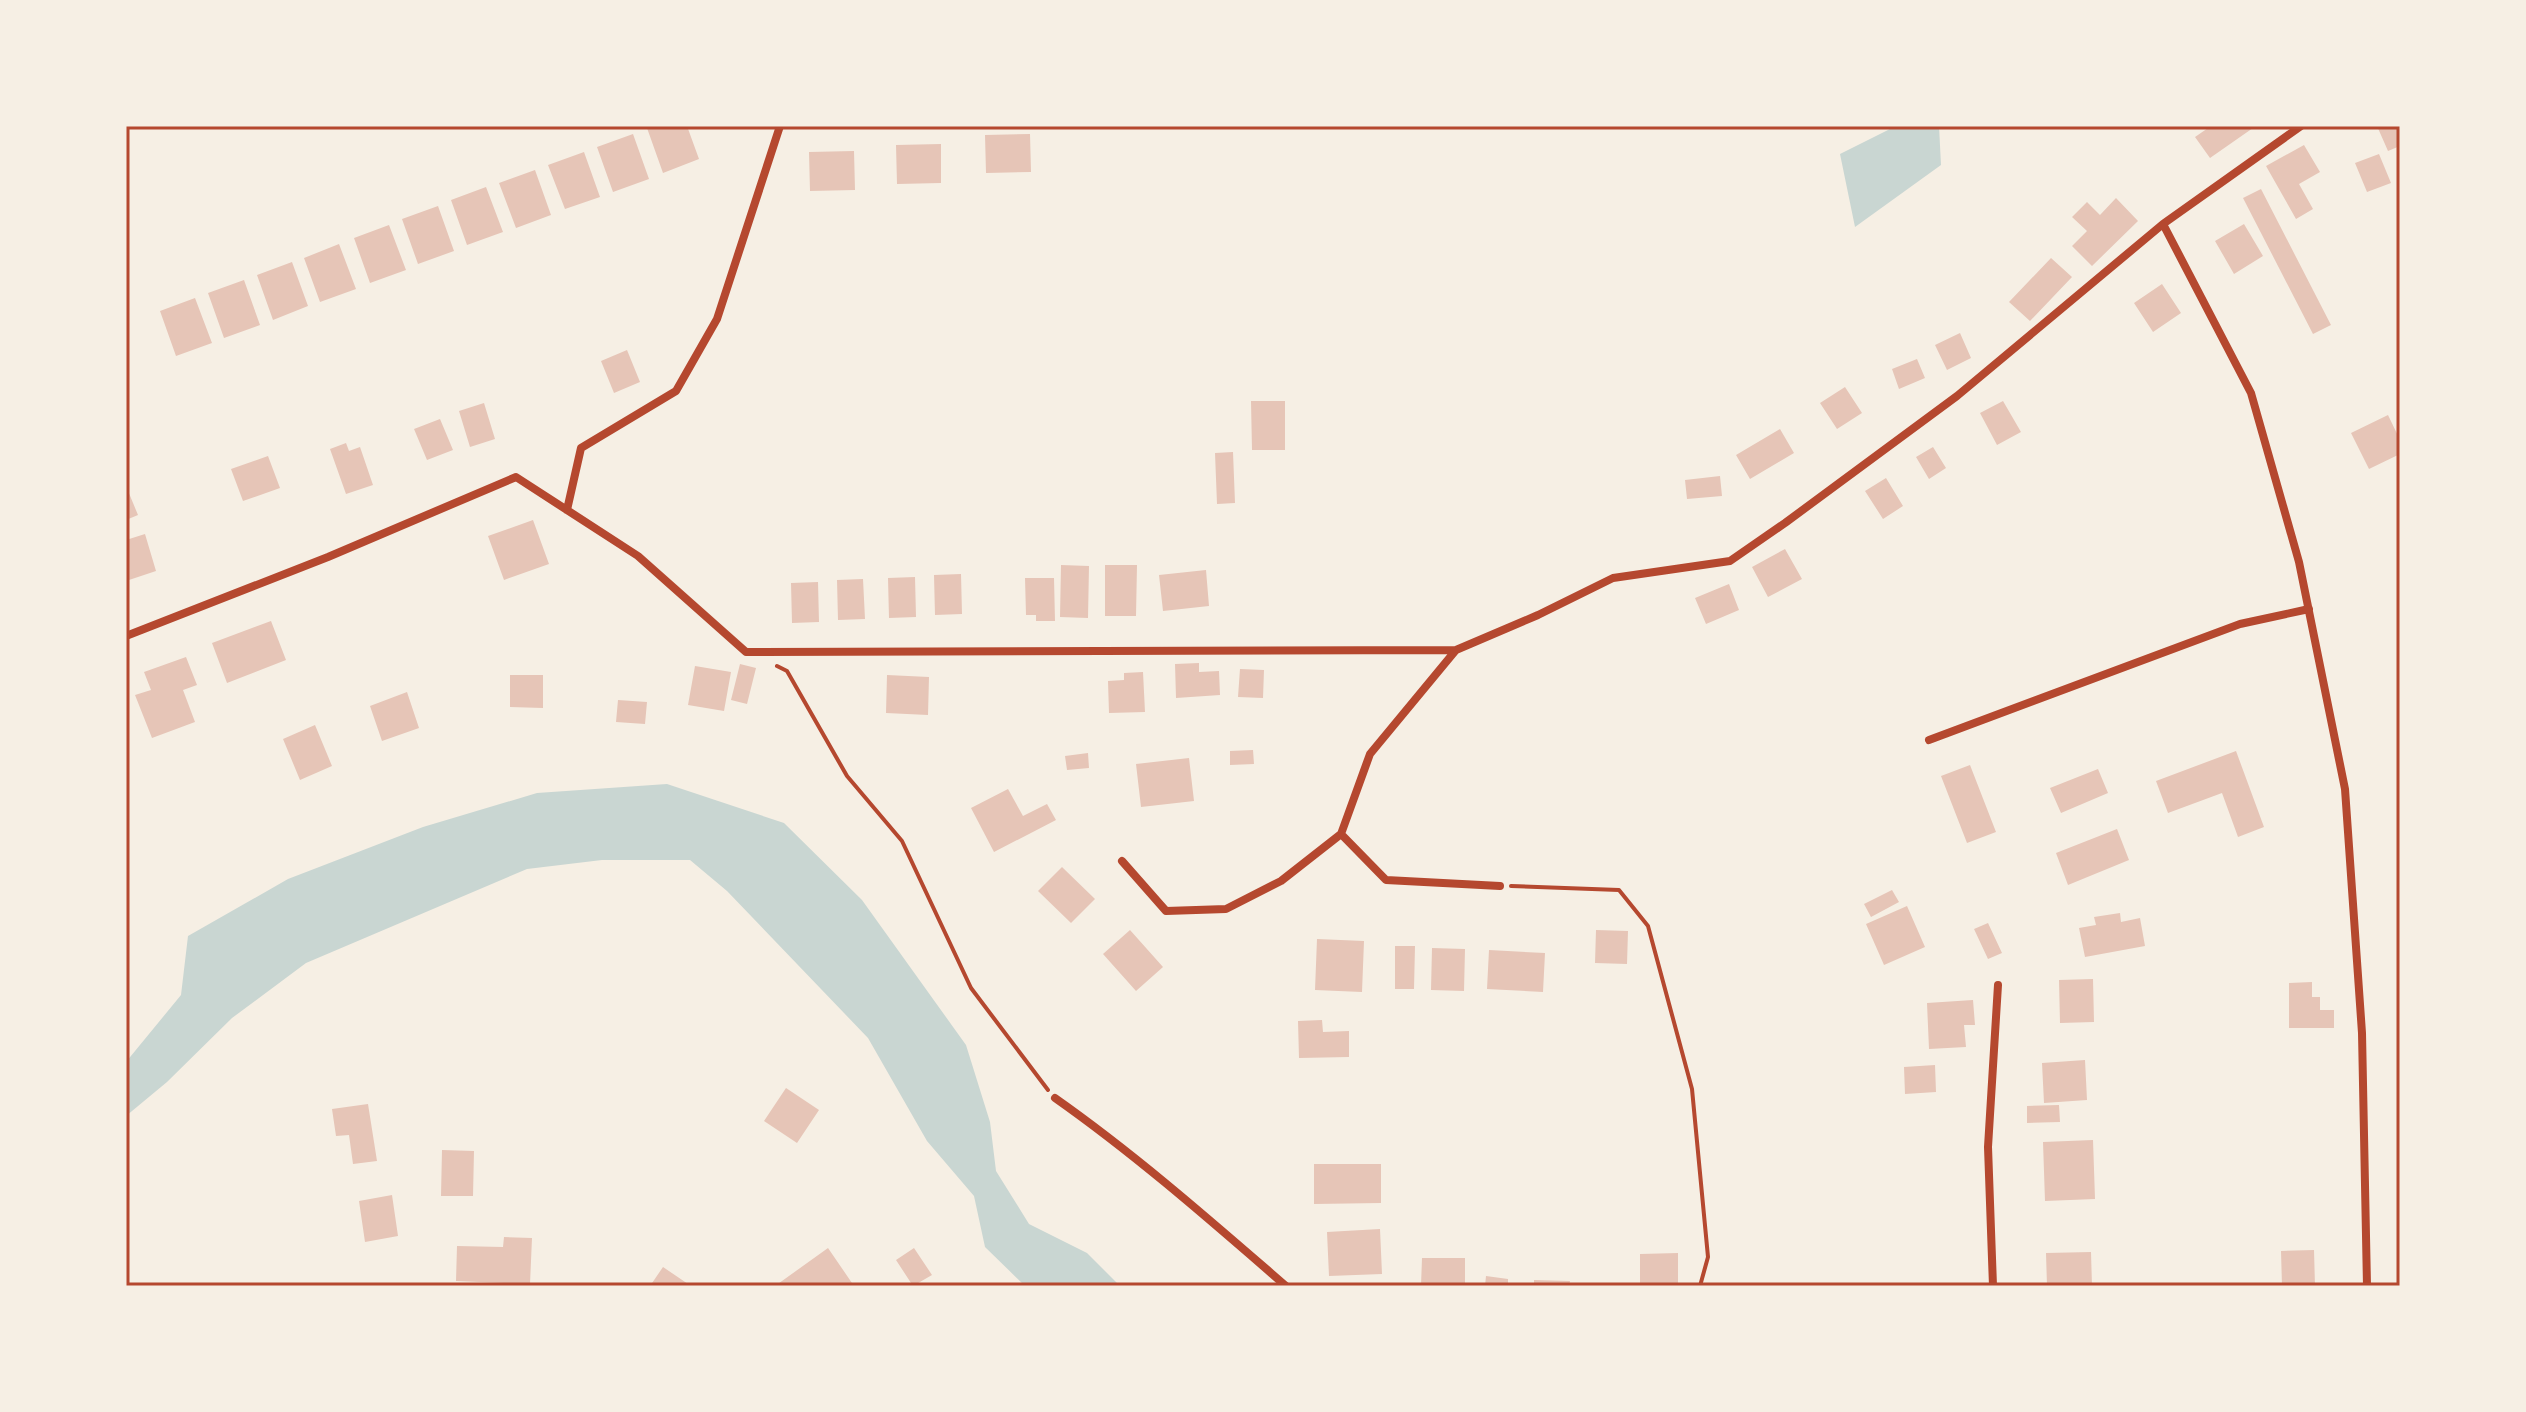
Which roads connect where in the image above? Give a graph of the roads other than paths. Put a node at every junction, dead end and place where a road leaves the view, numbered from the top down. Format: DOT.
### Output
graph roads {
  1 [pos="780,126"];
  2 [pos="2301,126"];
  3 [pos="2163,224"];
  4 [pos="567,510"];
  5 [pos="2309,609"];
  6 [pos="126,636"];
  7 [pos="1456,650"];
  8 [pos="1929,740"];
  9 [pos="1341,834"];
  10 [pos="1122,861"];
  11 [pos="1500,886"];
  12 [pos="1998,985"];
  13 [pos="1055,1098"];
  14 [pos="1286,1286"];
  15 [pos="1993,1286"];
  16 [pos="2367,1286"];
  1 -- 4 [label="street"];
  2 -- 3 [label="street"];
  3 -- 5 [label="street"];
  3 -- 7 [label="street"];
  4 -- 6 [label="street"];
  4 -- 7 [label="street"];
  5 -- 8 [label="street"];
  5 -- 16 [label="street"];
  7 -- 9 [label="street"];
  9 -- 10 [label="street"];
  9 -- 11 [label="street"];
  12 -- 15 [label="street"];
  13 -- 14 [label="street"];
}
